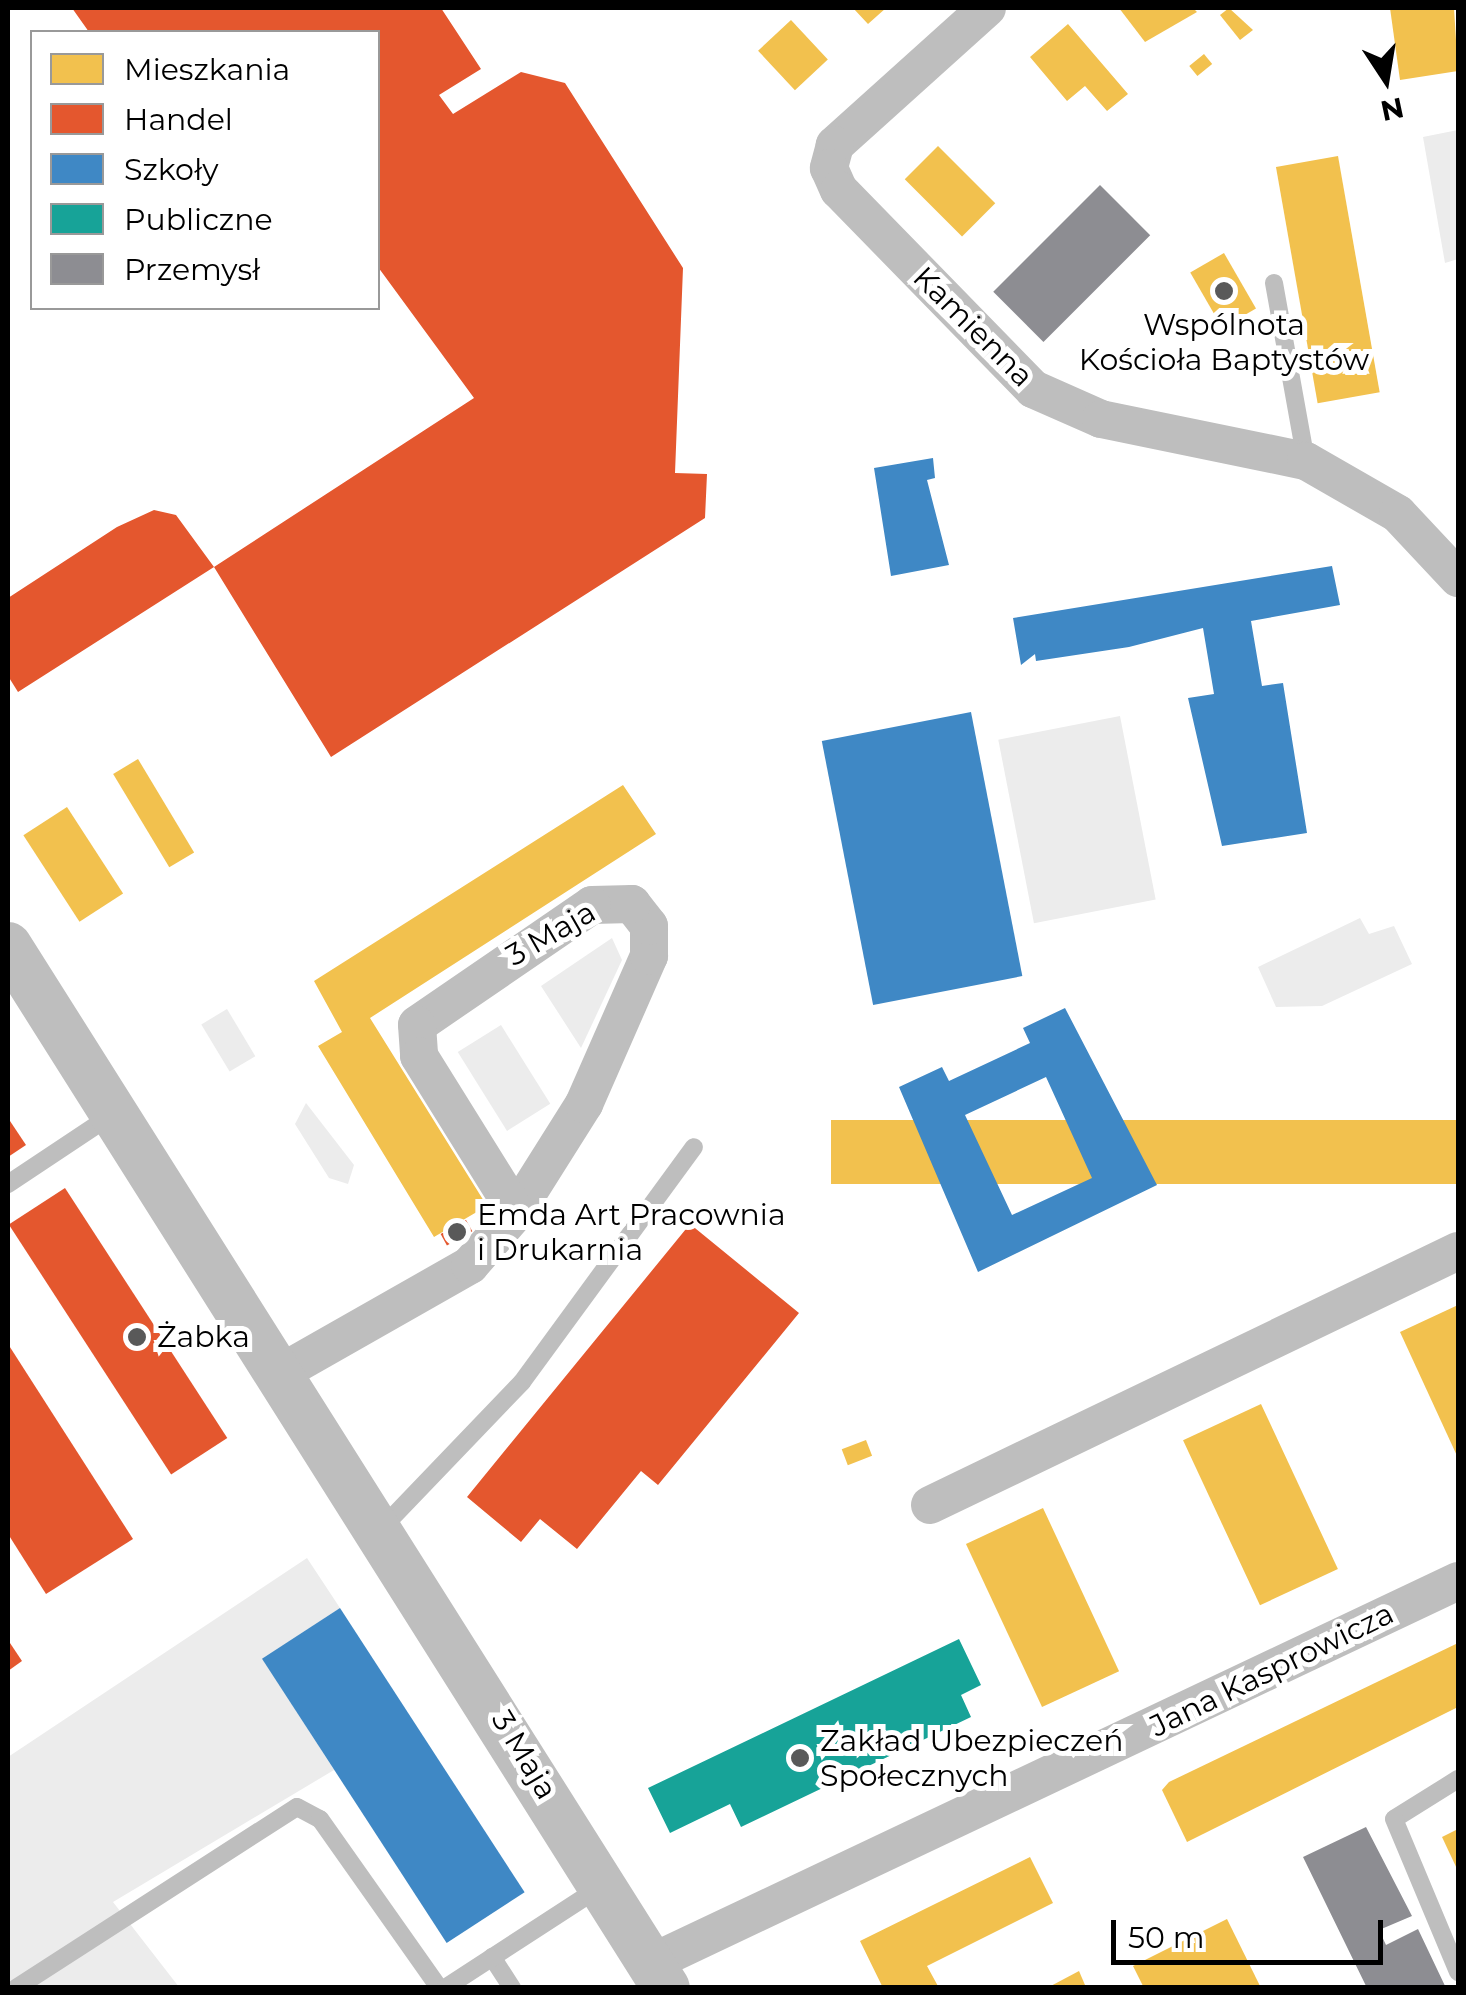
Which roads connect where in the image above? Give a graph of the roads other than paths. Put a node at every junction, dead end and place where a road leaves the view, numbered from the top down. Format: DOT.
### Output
graph roads {
  1 [pos="987,8"];
  2 [pos="1274,283"];
  3 [pos="1306,461"];
  4 [pos="1458,578"];
  5 [pos="8,946"];
  6 [pos="115,1114"];
  7 [pos="694,1147"];
  8 [pos="8,1184"];
  9 [pos="516,1212"];
  10 [pos="1458,1250"];
  11 [pos="282,1372"];
  12 [pos="930,1505"];
  13 [pos="382,1528"];
  14 [pos="1458,1581"];
  15 [pos="1458,1779"];
  16 [pos="602,1886"];
  17 [pos="492,1957"];
  18 [pos="1458,1972"];
  19 [pos="658,1975"];
  20 [pos="16,1988"];
  21 [pos="442,1988"];
  22 [pos="512,1988"];
  1 -- 3 [label="street, Kamienna"];
  2 -- 3 [label="lane"];
  3 -- 4 [label="street, Kamienna"];
  5 -- 6 [label="street, 3 Maja"];
  6 -- 8 [label="lane"];
  6 -- 11 [label="street, 3 Maja"];
  7 -- 13 [label="lane"];
  9 -- 9 [label="street, 3 Maja"];
  9 -- 11 [label="street, 3 Maja"];
  10 -- 12 [label="street"];
  11 -- 13 [label="street, 3 Maja"];
  13 -- 16 [label="street, 3 Maja"];
  14 -- 19 [label="street, Jana Kasprowicza"];
  15 -- 18 [label="lane"];
  16 -- 17 [label="lane"];
  16 -- 19 [label="street, 3 Maja"];
  17 -- 21 [label="lane"];
  17 -- 22 [label="lane"];
  20 -- 21 [label="lane"];
}
